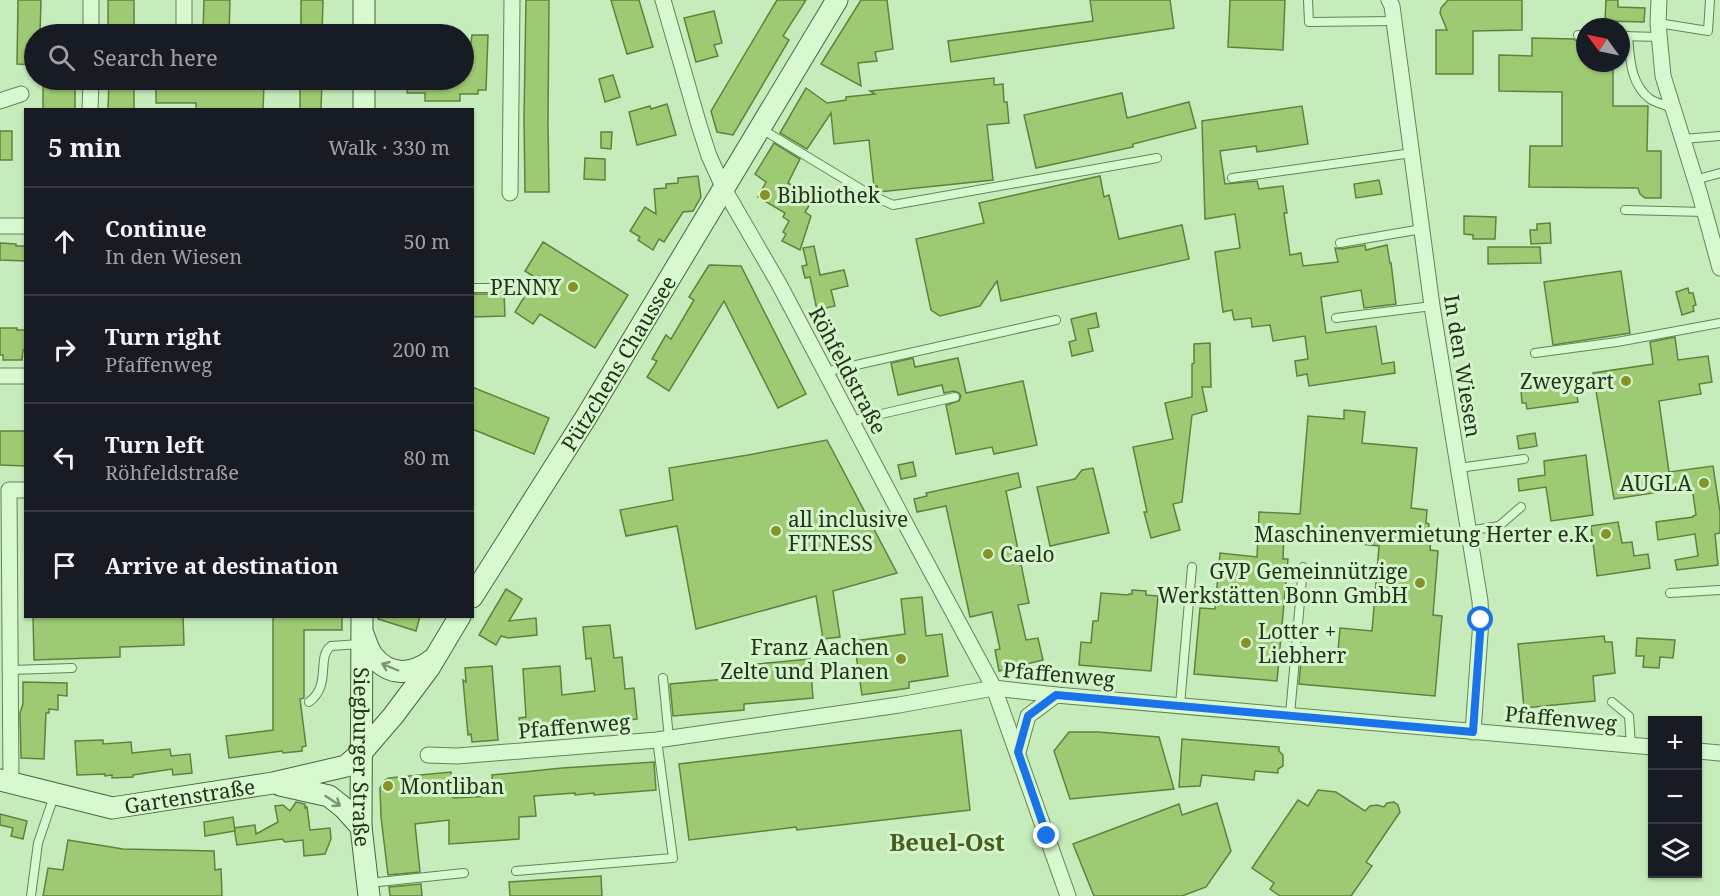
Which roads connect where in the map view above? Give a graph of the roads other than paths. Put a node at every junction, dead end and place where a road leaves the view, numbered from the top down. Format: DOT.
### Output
graph roads {
  1 [pos="91,0"];
  2 [pos="184,0"];
  3 [pos="364,0"];
  4 [pos="512,0"];
  5 [pos="663,0"];
  6 [pos="837,0"];
  7 [pos="1308,0"];
  8 [pos="1659,0"];
  9 [pos="1710,0"];
  10 [pos="1392,7"];
  11 [pos="91,24"];
  12 [pos="184,24"];
  13 [pos="364,24"];
  14 [pos="1658,30"];
  15 [pos="1630,35"];
  16 [pos="1630,68"];
  17 [pos="91,90"];
  18 [pos="364,90"];
  19 [pos="21,94"];
  20 [pos="0,101"];
  21 [pos="90,108"];
  22 [pos="364,108"];
  23 [pos="1673,108"];
  24 [pos="760,128"];
  25 [pos="1720,136"];
  26 [pos="1683,139"];
  27 [pos="1412,153"];
  28 [pos="1156,158"];
  29 [pos="1720,173"];
  30 [pos="1232,178"];
  31 [pos="1695,180"];
  32 [pos="724,189"];
  33 [pos="510,193"];
  34 [pos="1625,210"];
  35 [pos="1705,212"];
  36 [pos="0,226"];
  37 [pos="24,226"];
  38 [pos="1422,229"];
  39 [pos="1340,243"];
  40 [pos="1720,267"];
  41 [pos="474,288"];
  42 [pos="500,288"];
  43 [pos="1432,306"];
  44 [pos="1336,318"];
  45 [pos="1056,320"];
  46 [pos="1720,323"];
  47 [pos="1535,353"];
  48 [pos="825,372"];
  49 [pos="0,376"];
  50 [pos="24,376"];
  51 [pos="955,397"];
  52 [pos="850,421"];
  53 [pos="1524,459"];
  54 [pos="1458,468"];
  55 [pos="24,490"];
  56 [pos="1521,507"];
  57 [pos="1468,531"];
  58 [pos="1192,567"];
  59 [pos="1303,567"];
  60 [pos="1720,590"];
  61 [pos="474,594"];
  62 [pos="1670,594"];
  63 [pos="459,618"];
  64 [pos="362,630"];
  65 [pos="435,658"];
  66 [pos="72,668"];
  67 [pos="11,670"];
  68 [pos="663,678"];
  69 [pos="994,688"];
  70 [pos="1056,695"];
  71 [pos="309,702"];
  72 [pos="1611,702"];
  73 [pos="1180,705"];
  74 [pos="1290,715"];
  75 [pos="1473,732"];
  76 [pos="663,739"];
  77 [pos="1631,746"];
  78 [pos="1648,747"];
  79 [pos="1702,751"];
  80 [pos="362,752"];
  81 [pos="1018,752"];
  82 [pos="1720,753"];
  83 [pos="428,755"];
  84 [pos="6,782"];
  85 [pos="273,783"];
  86 [pos="54,794"];
  87 [pos="361,827"];
  88 [pos="516,871"];
  89 [pos="464,873"];
  90 [pos="368,890"];
  91 [pos="31,896"];
  92 [pos="1068,896"];
  1 -- 11 [label="street"];
  2 -- 12 [label="street"];
  3 -- 13 [label="street"];
  4 -- 33 [label="street"];
  5 -- 32 [label="street, Röhfeldstraße"];
  6 -- 24 [label="street, Pützchens Chaussee"];
  7 -- 10 [label="lane"];
  8 -- 14 [label="street"];
  9 -- 14 [label="lane"];
  10 -- 27 [label="street, In den Wiesen"];
  14 -- 15 [label="lane"];
  14 -- 23 [label="street"];
  16 -- 23 [label="lane"];
  17 -- 21 [label="street"];
  18 -- 22 [label="street"];
  19 -- 20 [label="street"];
  23 -- 26 [label="street"];
  24 -- 28 [label="lane"];
  24 -- 32 [label="street, Pützchens Chaussee"];
  25 -- 26 [label="lane"];
  26 -- 31 [label="street"];
  27 -- 30 [label="lane"];
  27 -- 38 [label="street, In den Wiesen"];
  29 -- 31 [label="lane"];
  31 -- 35 [label="street"];
  32 -- 48 [label="street, Röhfeldstraße"];
  32 -- 61 [label="street, Pützchens Chaussee"];
  34 -- 35 [label="lane"];
  35 -- 40 [label="street"];
  36 -- 37 [label="street"];
  38 -- 39 [label="lane"];
  38 -- 43 [label="street, In den Wiesen"];
  41 -- 42 [label="lane"];
  43 -- 44 [label="lane"];
  43 -- 54 [label="street, In den Wiesen"];
  45 -- 48 [label="lane"];
  46 -- 47 [label="lane"];
  48 -- 52 [label="street, Röhfeldstraße"];
  49 -- 50 [label="street"];
  51 -- 52 [label="lane"];
  52 -- 69 [label="street, Röhfeldstraße"];
  53 -- 54 [label="lane"];
  54 -- 57 [label="street, In den Wiesen"];
  55 -- 67 [label="street"];
  56 -- 57 [label="lane"];
  57 -- 75 [label="street, In den Wiesen"];
  58 -- 73 [label="lane"];
  59 -- 74 [label="lane"];
  60 -- 62 [label="lane"];
  63 -- 65 [label="street"];
  65 -- 64 [label="street, one-way"];
  64 -- 71 [label="lane"];
  64 -- 80 [label="street, Siegburger Straße"];
  65 -- 80 [label="street"];
  66 -- 67 [label="lane"];
  67 -- 84 [label="street"];
  68 -- 76 [label="lane"];
  69 -- 70 [label="street, Pfaffenweg"];
  69 -- 76 [label="street, Pfaffenweg"];
  69 -- 81 [label="street, Röhfeldstraße"];
  70 -- 73 [label="street, Pfaffenweg"];
  70 -- 81 [label="street"];
  72 -- 77 [label="lane"];
  73 -- 74 [label="street, Pfaffenweg"];
  74 -- 75 [label="street, Pfaffenweg"];
  75 -- 77 [label="street, Pfaffenweg"];
  76 -- 83 [label="street, Pfaffenweg"];
  76 -- 88 [label="lane"];
  77 -- 78 [label="street, Pfaffenweg"];
  79 -- 82 [label="street"];
  80 -- 85 [label="street, Gartenstraße"];
  80 -- 87 [label="street, Siegburger Straße"];
  81 -- 92 [label="street, Röhfeldstraße"];
  84 -- 86 [label="street, Gartenstraße"];
  85 -- 86 [label="street, Gartenstraße"];
  85 -- 87 [label="street, Gartenstraße, one-way"];
  86 -- 91 [label="lane"];
  87 -- 90 [label="street, Siegburger Straße"];
  89 -- 90 [label="lane"];
}
